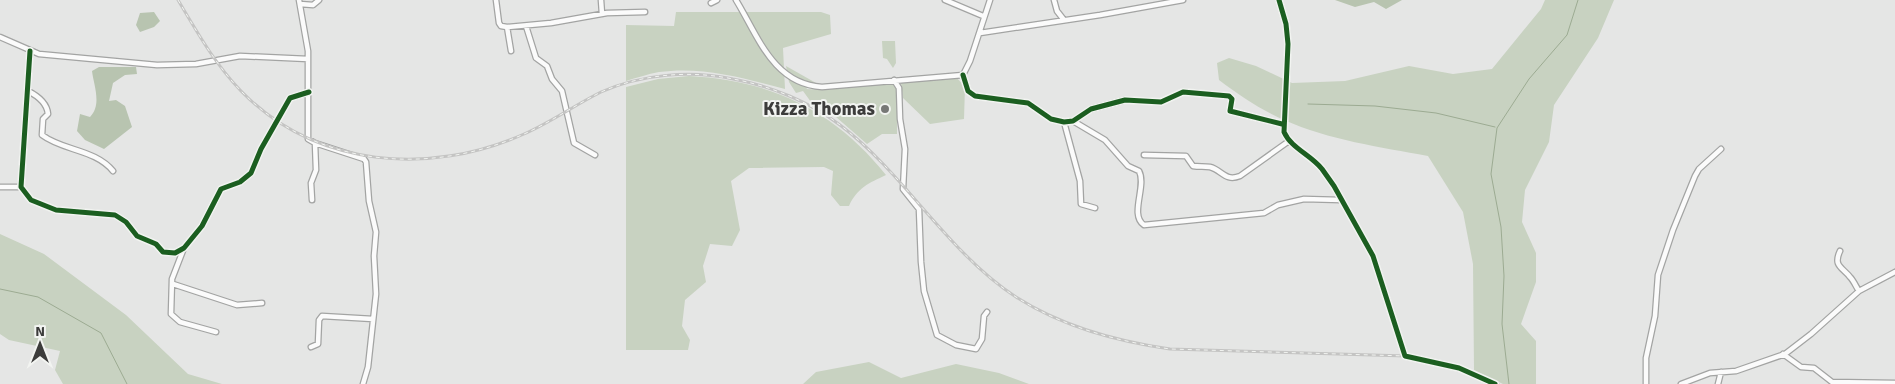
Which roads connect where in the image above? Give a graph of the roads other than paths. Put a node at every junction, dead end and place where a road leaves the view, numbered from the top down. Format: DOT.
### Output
graph roads {
  1 [pos="319,0"];
  2 [pos="496,0"];
  3 [pos="601,0"];
  4 [pos="718,0"];
  5 [pos="736,0"];
  6 [pos="945,0"];
  7 [pos="990,0"];
  8 [pos="1054,0"];
  9 [pos="1183,0"];
  10 [pos="1279,0"];
  11 [pos="300,2"];
  12 [pos="711,3"];
  13 [pos="645,12"];
  14 [pos="602,14"];
  15 [pos="984,16"];
  16 [pos="1065,21"];
  17 [pos="526,26"];
  18 [pos="507,28"];
  19 [pos="980,33"];
  20 [pos="0,37"];
  21 [pos="30,51"];
  22 [pos="511,51"];
  23 [pos="308,59"];
  24 [pos="962,75"];
  25 [pos="894,80"];
  26 [pos="28,91"];
  27 [pos="309,92"];
  28 [pos="1073,121"];
  29 [pos="1064,122"];
  30 [pos="1282,124"];
  31 [pos="1290,141"];
  32 [pos="315,143"];
  33 [pos="1721,149"];
  34 [pos="596,155"];
  35 [pos="1144,155"];
  36 [pos="113,171"];
  37 [pos="0,187"];
  38 [pos="21,187"];
  39 [pos="312,200"];
  40 [pos="1341,200"];
  41 [pos="1095,208"];
  42 [pos="184,248"];
  43 [pos="1840,251"];
  44 [pos="1895,272"];
  45 [pos="173,284"];
  46 [pos="1859,292"];
  47 [pos="262,303"];
  48 [pos="986,312"];
  49 [pos="373,319"];
  50 [pos="216,332"];
  51 [pos="311,347"];
  52 [pos="1783,354"];
  53 [pos="1721,372"];
  54 [pos="1895,383"];
  55 [pos="363,384"];
  56 [pos="1495,384"];
  57 [pos="1646,384"];
  58 [pos="1681,384"];
  59 [pos="1718,384"];
  1 -- 11 [label="street"];
  2 -- 18 [label="street"];
  3 -- 14 [label="street"];
  4 -- 12 [label="street"];
  5 -- 25 [label="street"];
  6 -- 15 [label="street"];
  7 -- 15 [label="street"];
  8 -- 16 [label="street"];
  9 -- 16 [label="street"];
  10 -- 30 [label="street"];
  11 -- 23 [label="street"];
  13 -- 14 [label="street"];
  14 -- 17 [label="street"];
  15 -- 19 [label="street"];
  16 -- 19 [label="street"];
  17 -- 18 [label="street"];
  17 -- 34 [label="street"];
  18 -- 22 [label="street"];
  19 -- 24 [label="street"];
  20 -- 21 [label="street"];
  21 -- 23 [label="street"];
  21 -- 26 [label="street"];
  23 -- 27 [label="street"];
  24 -- 25 [label="street"];
  24 -- 29 [label="street"];
  25 -- 48 [label="street"];
  26 -- 36 [label="street"];
  26 -- 38 [label="street"];
  27 -- 32 [label="street"];
  27 -- 42 [label="street"];
  28 -- 29 [label="street"];
  28 -- 30 [label="street"];
  28 -- 40 [label="street"];
  29 -- 41 [label="street"];
  30 -- 31 [label="street"];
  31 -- 35 [label="street"];
  31 -- 40 [label="street"];
  32 -- 39 [label="street"];
  32 -- 49 [label="street"];
  33 -- 57 [label="street"];
  37 -- 38 [label="street"];
  38 -- 42 [label="street"];
  40 -- 56 [label="street"];
  42 -- 45 [label="street"];
  43 -- 46 [label="street"];
  44 -- 46 [label="street"];
  45 -- 47 [label="street"];
  45 -- 50 [label="street"];
  46 -- 52 [label="street"];
  49 -- 51 [label="street"];
  49 -- 55 [label="street"];
  52 -- 53 [label="street"];
  52 -- 54 [label="street"];
  53 -- 58 [label="street"];
  53 -- 59 [label="street"];
}
